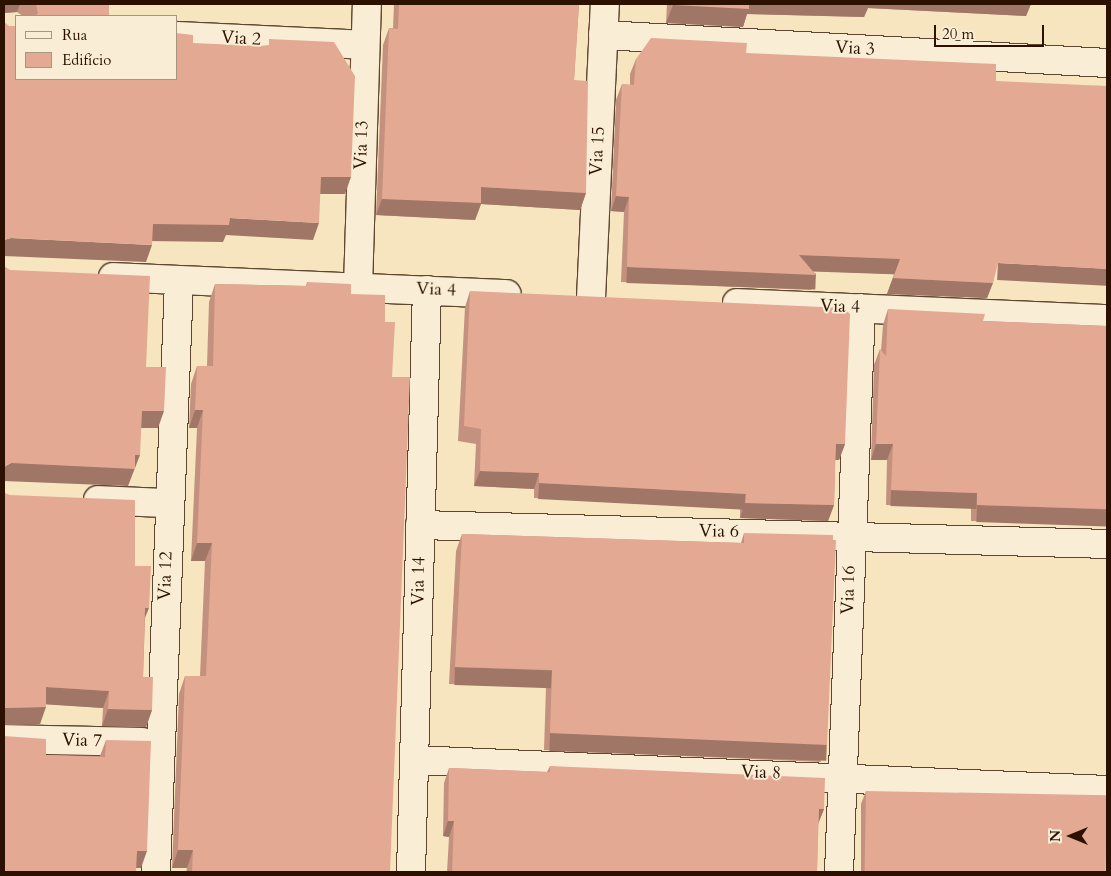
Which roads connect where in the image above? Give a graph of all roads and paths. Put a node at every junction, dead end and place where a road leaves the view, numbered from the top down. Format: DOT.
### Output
graph roads {
  1 [pos="367,4"];
  2 [pos="605,4"];
  3 [pos="603,35"];
  4 [pos="178,36"];
  5 [pos="365,45"];
  6 [pos="1107,63"];
  7 [pos="91,276"];
  8 [pos="179,281"];
  9 [pos="358,287"];
  10 [pos="427,290"];
  11 [pos="533,295"];
  12 [pos="562,296"];
  13 [pos="591,298"];
  14 [pos="620,299"];
  15 [pos="707,302"];
  16 [pos="861,308"];
  17 [pos="1107,319"];
  18 [pos="72,499"];
  19 [pos="168,503"];
  20 [pos="420,525"];
  21 [pos="852,536"];
  22 [pos="1107,544"];
  23 [pos="4,739"];
  24 [pos="160,743"];
  25 [pos="414,760"];
  26 [pos="841,776"];
  27 [pos="1107,790"];
  28 [pos="156,872"];
  29 [pos="411,872"];
  30 [pos="839,872"];
  1 -- 5 [label="street, Via 13"];
  2 -- 3 [label="street, Via 15"];
  3 -- 6 [label="street, Via 3"];
  3 -- 13 [label="street, Via 15"];
  4 -- 5 [label="street, Via 2"];
  5 -- 9 [label="street, Via 13"];
  7 -- 8 [label="street, Via 4"];
  8 -- 9 [label="street, Via 4"];
  8 -- 19 [label="street, Via 12"];
  9 -- 10 [label="street, Via 4"];
  10 -- 11 [label="street, Via 4"];
  10 -- 20 [label="street, Via 14"];
  12 -- 13 [label="street"];
  13 -- 14 [label="street"];
  15 -- 16 [label="street, Via 4"];
  16 -- 17 [label="street, Via 4"];
  16 -- 21 [label="street, Via 16"];
  18 -- 19 [label="street"];
  19 -- 24 [label="street, Via 12"];
  20 -- 21 [label="street, Via 6"];
  20 -- 25 [label="street, Via 14"];
  21 -- 22 [label="street, Via 6"];
  21 -- 26 [label="street, Via 16"];
  23 -- 24 [label="street, Via 7"];
  24 -- 28 [label="street, Via 12"];
  25 -- 26 [label="street, Via 8"];
  25 -- 29 [label="street, Via 14"];
  26 -- 27 [label="street, Via 8"];
  26 -- 30 [label="street, Via 16"];
}
